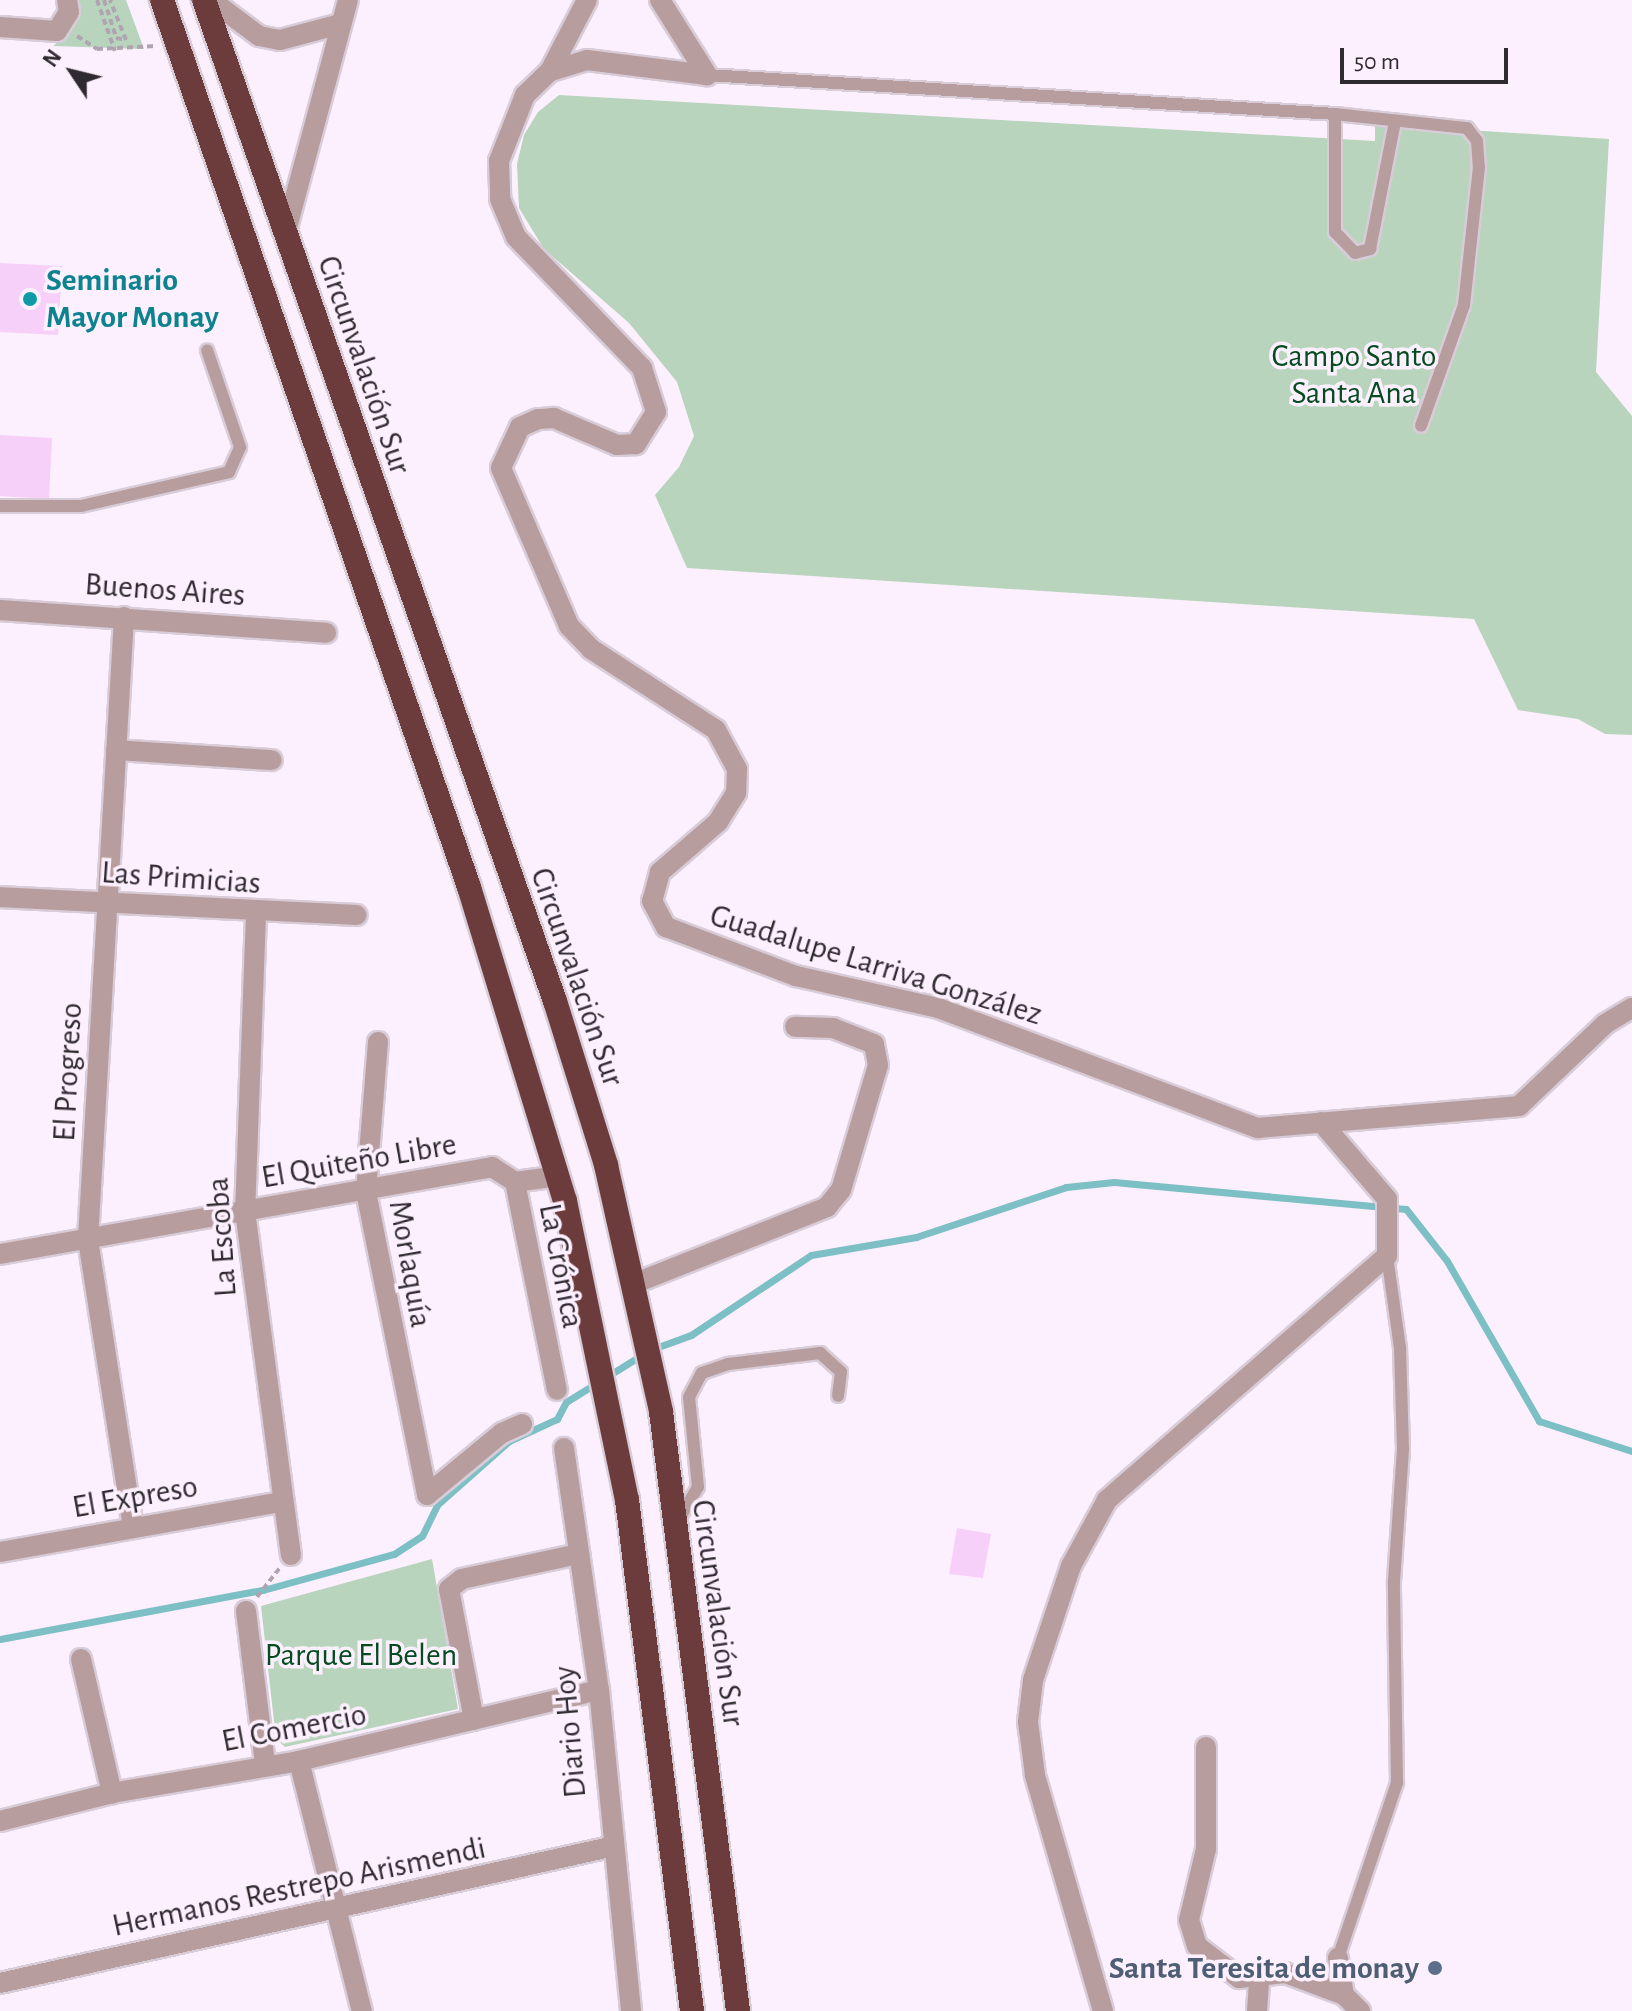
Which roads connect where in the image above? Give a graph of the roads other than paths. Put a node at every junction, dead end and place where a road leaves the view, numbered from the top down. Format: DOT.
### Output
graph roads {
  1 [pos="67,0"];
  2 [pos="162,0"];
  3 [pos="204,0"];
  4 [pos="211,0"];
  5 [pos="348,0"];
  6 [pos="587,0"];
  7 [pos="660,0"];
  8 [pos="340,24"];
  9 [pos="0,27"];
  10 [pos="550,71"];
  11 [pos="707,75"];
  12 [pos="1335,114"];
  13 [pos="1395,121"];
  14 [pos="297,274"];
  15 [pos="207,350"];
  16 [pos="1421,426"];
  17 [pos="0,506"];
  18 [pos="0,610"];
  19 [pos="124,617"];
  20 [pos="326,633"];
  21 [pos="116,750"];
  22 [pos="272,760"];
  23 [pos="0,897"];
  24 [pos="108,903"];
  25 [pos="256,914"];
  26 [pos="357,915"];
  27 [pos="1632,1008"];
  28 [pos="795,1027"];
  29 [pos="378,1042"];
  30 [pos="1321,1122"];
  31 [pos="492,1167"];
  32 [pos="558,1176"];
  33 [pos="515,1182"];
  34 [pos="366,1192"];
  35 [pos="245,1211"];
  36 [pos="88,1240"];
  37 [pos="0,1254"];
  38 [pos="1387,1256"];
  39 [pos="633,1284"];
  40 [pos="557,1390"];
  41 [pos="838,1396"];
  42 [pos="522,1424"];
  43 [pos="564,1448"];
  44 [pos="281,1502"];
  45 [pos="133,1527"];
  46 [pos="672,1530"];
  47 [pos="0,1552"];
  48 [pos="579,1554"];
  49 [pos="291,1555"];
  50 [pos="246,1611"];
  51 [pos="81,1659"];
  52 [pos="599,1690"];
  53 [pos="474,1720"];
  54 [pos="1206,1747"];
  55 [pos="299,1761"];
  56 [pos="265,1764"];
  57 [pos="112,1793"];
  58 [pos="0,1821"];
  59 [pos="610,1847"];
  60 [pos="335,1912"];
  61 [pos="1338,1958"];
  62 [pos="1259,1979"];
  63 [pos="0,1983"];
  64 [pos="1344,1995"];
  65 [pos="362,2011"];
  66 [pos="631,2011"];
  67 [pos="692,2011"];
  68 [pos="738,2011"];
  69 [pos="1103,2011"];
  70 [pos="1257,2011"];
  71 [pos="1360,2011"];
  1 -- 9 [label="street"];
  2 -- 32 [label="highway"];
  3 -- 14 [label="highway, Circunvalación Sur"];
  4 -- 8 [label="street"];
  5 -- 8 [label="street"];
  6 -- 10 [label="street"];
  7 -- 11 [label="street"];
  8 -- 14 [label="street"];
  10 -- 11 [label="street"];
  10 -- 30 [label="street, Guadalupe Larriva González"];
  11 -- 12 [label="lane"];
  12 -- 13 [label="lane"];
  12 -- 13 [label="lane"];
  13 -- 16 [label="lane"];
  14 -- 39 [label="highway, Circunvalación Sur"];
  15 -- 17 [label="lane"];
  18 -- 19 [label="street, Buenos Aires"];
  19 -- 20 [label="street, Buenos Aires"];
  19 -- 21 [label="street, El Progreso"];
  21 -- 22 [label="street"];
  21 -- 24 [label="street, El Progreso"];
  23 -- 24 [label="street, Las Primicias"];
  24 -- 25 [label="street, Las Primicias"];
  24 -- 36 [label="street, El Progreso"];
  25 -- 26 [label="street, Las Primicias"];
  25 -- 35 [label="street, La Escoba"];
  27 -- 30 [label="street"];
  28 -- 39 [label="street"];
  29 -- 34 [label="street, Morlaquía"];
  30 -- 38 [label="street"];
  31 -- 33 [label="street, La Crónica"];
  31 -- 34 [label="street, El Quiteño Libre"];
  32 -- 33 [label="street"];
  32 -- 67 [label="highway"];
  33 -- 40 [label="street, La Crónica"];
  34 -- 35 [label="street, El Quiteño Libre"];
  34 -- 42 [label="street, Morlaquía"];
  35 -- 36 [label="street, El Quiteño Libre"];
  35 -- 44 [label="street, La Escoba"];
  36 -- 37 [label="street, El Quiteño Libre"];
  36 -- 45 [label="street, El Progreso"];
  38 -- 61 [label="lane"];
  38 -- 69 [label="street"];
  39 -- 46 [label="highway, Circunvalación Sur"];
  41 -- 46 [label="lane"];
  43 -- 48 [label="street, Diario Hoy"];
  44 -- 45 [label="street, El Expreso"];
  44 -- 49 [label="street, La Escoba"];
  45 -- 47 [label="street, El Expreso"];
  46 -- 68 [label="highway, Circunvalación Sur"];
  48 -- 52 [label="street, Diario Hoy"];
  48 -- 53 [label="street"];
  50 -- 56 [label="street"];
  51 -- 57 [label="street"];
  52 -- 53 [label="street, El Comercio"];
  52 -- 59 [label="street, Diario Hoy"];
  53 -- 55 [label="street, El Comercio"];
  54 -- 62 [label="street"];
  55 -- 56 [label="street, El Comercio"];
  55 -- 60 [label="street"];
  56 -- 57 [label="street, El Comercio"];
  57 -- 58 [label="street, El Comercio"];
  59 -- 60 [label="street, Hermanos Restrepo Arismendi"];
  59 -- 66 [label="street, Diario Hoy"];
  60 -- 63 [label="street, Hermanos Restrepo Arismendi"];
  60 -- 65 [label="street"];
  61 -- 64 [label="street"];
  62 -- 64 [label="street"];
  62 -- 70 [label="street"];
  64 -- 71 [label="street"];
}
